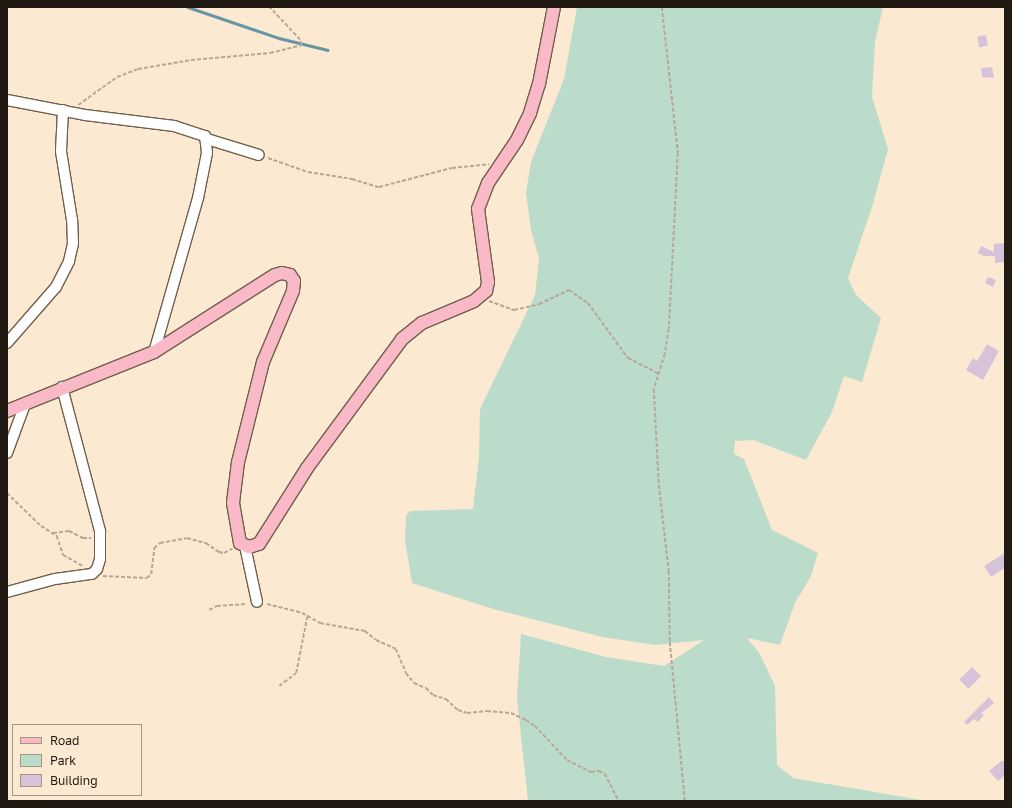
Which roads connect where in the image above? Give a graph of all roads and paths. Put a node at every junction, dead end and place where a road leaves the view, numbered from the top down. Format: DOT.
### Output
graph roads {
  1 [pos="269,7"];
  2 [pos="554,7"];
  3 [pos="662,7"];
  4 [pos="7,100"];
  5 [pos="66,111"];
  6 [pos="207,139"];
  7 [pos="259,155"];
  8 [pos="502,162"];
  9 [pos="482,297"];
  10 [pos="7,343"];
  11 [pos="154,352"];
  12 [pos="659,374"];
  13 [pos="62,387"];
  14 [pos="25,404"];
  15 [pos="7,411"];
  16 [pos="7,453"];
  17 [pos="7,493"];
  18 [pos="53,533"];
  19 [pos="100,534"];
  20 [pos="243,544"];
  21 [pos="92,574"];
  22 [pos="7,592"];
  23 [pos="257,602"];
  24 [pos="302,613"];
  25 [pos="307,617"];
  26 [pos="280,686"];
  27 [pos="619,801"];
  28 [pos="685,801"];
  1 -- 5 [label="path"];
  2 -- 8 [label="main road"];
  3 -- 12 [label="path"];
  4 -- 5 [label="street"];
  5 -- 6 [label="street"];
  5 -- 10 [label="street"];
  6 -- 7 [label="street"];
  6 -- 11 [label="street"];
  7 -- 8 [label="path"];
  8 -- 9 [label="main road"];
  9 -- 12 [label="path"];
  9 -- 20 [label="main road"];
  11 -- 13 [label="main road"];
  11 -- 20 [label="main road"];
  12 -- 28 [label="path"];
  13 -- 14 [label="main road"];
  13 -- 19 [label="street"];
  14 -- 15 [label="main road"];
  14 -- 16 [label="street"];
  17 -- 18 [label="path"];
  18 -- 19 [label="path"];
  18 -- 21 [label="path"];
  19 -- 21 [label="street"];
  20 -- 21 [label="path"];
  20 -- 23 [label="street"];
  21 -- 22 [label="street"];
  24 -- 25 [label="path"];
  25 -- 26 [label="path"];
  25 -- 27 [label="path"];
}
